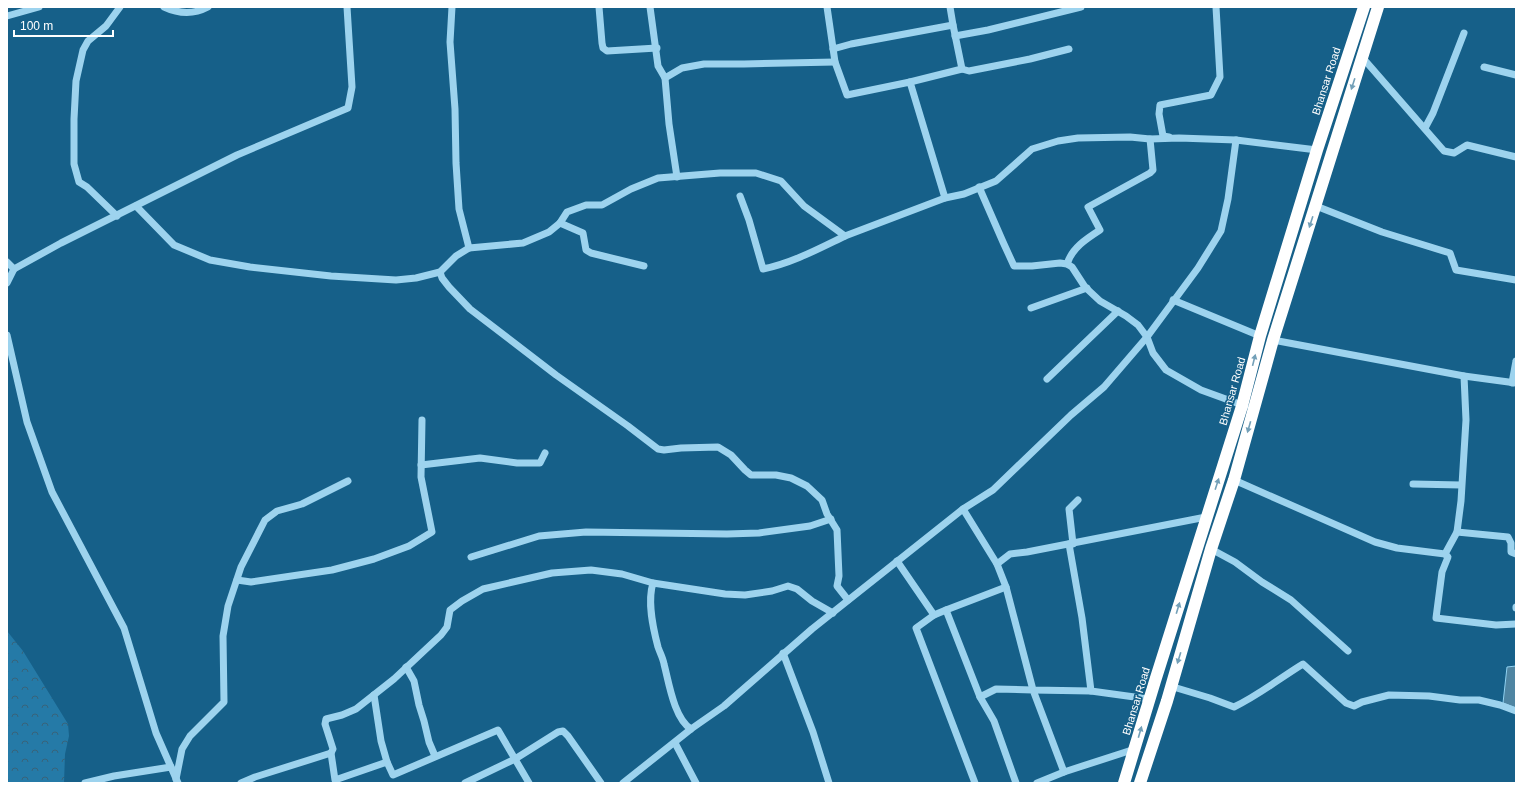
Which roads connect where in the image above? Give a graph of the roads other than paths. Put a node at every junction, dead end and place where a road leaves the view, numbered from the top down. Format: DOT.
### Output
graph roads {
  1 [pos="39,7"];
  2 [pos="120,7"];
  3 [pos="164,7"];
  4 [pos="208,7"];
  5 [pos="347,7"];
  6 [pos="452,7"];
  7 [pos="599,7"];
  8 [pos="650,7"];
  9 [pos="827,7"];
  10 [pos="950,7"];
  11 [pos="1081,7"];
  12 [pos="1216,7"];
  13 [pos="1364,7"];
  14 [pos="1378,7"];
  15 [pos="7,16"];
  16 [pos="953,25"];
  17 [pos="1464,33"];
  18 [pos="955,36"];
  19 [pos="657,48"];
  20 [pos="833,49"];
  21 [pos="1069,49"];
  22 [pos="1362,57"];
  23 [pos="835,62"];
  24 [pos="1484,67"];
  25 [pos="962,69"];
  26 [pos="1516,76"];
  27 [pos="665,78"];
  28 [pos="910,82"];
  29 [pos="1425,128"];
  30 [pos="1150,138"];
  31 [pos="1179,138"];
  32 [pos="1236,140"];
  33 [pos="1317,150"];
  34 [pos="1516,157"];
  35 [pos="677,177"];
  36 [pos="979,187"];
  37 [pos="740,196"];
  38 [pos="946,198"];
  39 [pos="136,206"];
  40 [pos="1316,206"];
  41 [pos="117,216"];
  42 [pos="560,223"];
  43 [pos="845,236"];
  44 [pos="469,248"];
  45 [pos="7,262"];
  46 [pos="1067,264"];
  47 [pos="644,266"];
  48 [pos="14,269"];
  49 [pos="440,272"];
  50 [pos="1516,280"];
  51 [pos="7,283"];
  52 [pos="1087,288"];
  53 [pos="1173,300"];
  54 [pos="1032,308"];
  55 [pos="1118,311"];
  56 [pos="7,335"];
  57 [pos="1260,336"];
  58 [pos="1147,337"];
  59 [pos="1273,340"];
  60 [pos="1516,361"];
  61 [pos="1464,376"];
  62 [pos="1047,379"];
  63 [pos="1514,383"];
  64 [pos="1242,406"];
  65 [pos="1255,408"];
  66 [pos="422,420"];
  67 [pos="545,453"];
  68 [pos="422,465"];
  69 [pos="1234,480"];
  70 [pos="348,481"];
  71 [pos="1413,484"];
  72 [pos="1461,485"];
  73 [pos="1078,500"];
  74 [pos="963,509"];
  75 [pos="1206,517"];
  76 [pos="831,519"];
  77 [pos="1457,532"];
  78 [pos="1071,544"];
  79 [pos="1212,549"];
  80 [pos="1446,554"];
  81 [pos="1516,554"];
  82 [pos="470,557"];
  83 [pos="897,561"];
  84 [pos="997,564"];
  85 [pos="237,580"];
  86 [pos="653,582"];
  87 [pos="1006,587"];
  88 [pos="848,600"];
  89 [pos="946,610"];
  90 [pos="833,613"];
  91 [pos="934,616"];
  92 [pos="1516,624"];
  93 [pos="1348,651"];
  94 [pos="784,653"];
  95 [pos="406,667"];
  96 [pos="1170,686"];
  97 [pos="1033,690"];
  98 [pos="1091,691"];
  99 [pos="374,695"];
  100 [pos="980,697"];
  101 [pos="1149,699"];
  102 [pos="1516,711"];
  103 [pos="691,729"];
  104 [pos="675,742"];
  105 [pos="1135,749"];
  106 [pos="331,753"];
  107 [pos="435,756"];
  108 [pos="515,759"];
  109 [pos="387,762"];
  110 [pos="171,767"];
  111 [pos="1064,772"];
  112 [pos="177,781"];
  113 [pos="85,783"];
  114 [pos="241,783"];
  115 [pos="465,783"];
  116 [pos="529,783"];
  117 [pos="601,783"];
  118 [pos="624,783"];
  119 [pos="696,783"];
  120 [pos="829,783"];
  121 [pos="975,783"];
  122 [pos="1016,783"];
  123 [pos="1037,783"];
  124 [pos="1124,783"];
  125 [pos="1140,783"];
  1 -- 15 [label="street"];
  2 -- 41 [label="street"];
  3 -- 4 [label="street"];
  5 -- 39 [label="street"];
  6 -- 44 [label="street"];
  7 -- 19 [label="street"];
  8 -- 19 [label="street"];
  9 -- 20 [label="street"];
  10 -- 16 [label="street"];
  11 -- 18 [label="street"];
  12 -- 31 [label="street"];
  13 -- 33 [label="highway, Bhansar Road"];
  14 -- 22 [label="highway"];
  16 -- 18 [label="street"];
  16 -- 20 [label="street"];
  17 -- 29 [label="street"];
  18 -- 25 [label="street"];
  19 -- 27 [label="street"];
  20 -- 23 [label="street"];
  21 -- 25 [label="street"];
  22 -- 29 [label="street"];
  22 -- 40 [label="highway, one-way"];
  23 -- 27 [label="street"];
  23 -- 28 [label="street"];
  24 -- 26 [label="street"];
  25 -- 28 [label="street"];
  27 -- 35 [label="street"];
  28 -- 38 [label="street"];
  29 -- 34 [label="street"];
  30 -- 31 [label="street"];
  30 -- 36 [label="street"];
  30 -- 46 [label="street"];
  31 -- 32 [label="street"];
  32 -- 33 [label="street"];
  32 -- 53 [label="street"];
  33 -- 57 [label="highway, Bhansar Road"];
  35 -- 42 [label="street"];
  35 -- 43 [label="street"];
  36 -- 38 [label="street"];
  36 -- 46 [label="street"];
  37 -- 43 [label="street"];
  38 -- 43 [label="street"];
  39 -- 41 [label="street"];
  39 -- 49 [label="street"];
  40 -- 50 [label="street"];
  40 -- 59 [label="highway, one-way"];
  41 -- 48 [label="street"];
  42 -- 44 [label="street"];
  42 -- 47 [label="street"];
  44 -- 49 [label="street"];
  45 -- 48 [label="street"];
  46 -- 52 [label="street"];
  48 -- 51 [label="street"];
  49 -- 76 [label="street"];
  52 -- 54 [label="street"];
  52 -- 55 [label="street"];
  53 -- 57 [label="street"];
  53 -- 58 [label="street"];
  55 -- 58 [label="street"];
  55 -- 62 [label="street"];
  56 -- 110 [label="street"];
  64 -- 57 [label="highway, Bhansar Road, one-way"];
  58 -- 64 [label="street"];
  58 -- 74 [label="street"];
  59 -- 61 [label="street"];
  59 -- 65 [label="highway"];
  60 -- 63 [label="street"];
  61 -- 63 [label="street"];
  61 -- 72 [label="street"];
  64 -- 65 [label="street"];
  75 -- 64 [label="highway, Bhansar Road, one-way"];
  65 -- 69 [label="highway, one-way"];
  66 -- 68 [label="street"];
  67 -- 68 [label="street"];
  68 -- 85 [label="street"];
  69 -- 79 [label="highway"];
  69 -- 80 [label="street"];
  70 -- 85 [label="street"];
  71 -- 72 [label="street"];
  72 -- 77 [label="street"];
  73 -- 78 [label="street"];
  74 -- 83 [label="street"];
  74 -- 84 [label="street"];
  75 -- 78 [label="street"];
  101 -- 75 [label="highway, Bhansar Road, one-way"];
  76 -- 82 [label="street"];
  76 -- 88 [label="street"];
  77 -- 80 [label="street"];
  77 -- 81 [label="street"];
  78 -- 84 [label="street"];
  78 -- 98 [label="street"];
  79 -- 93 [label="street"];
  79 -- 96 [label="highway, one-way"];
  80 -- 92 [label="street"];
  83 -- 88 [label="street"];
  83 -- 91 [label="street"];
  84 -- 87 [label="street"];
  85 -- 112 [label="street"];
  86 -- 90 [label="street"];
  86 -- 95 [label="street"];
  86 -- 103 [label="street"];
  87 -- 89 [label="street"];
  87 -- 97 [label="street"];
  88 -- 90 [label="street"];
  89 -- 91 [label="street"];
  89 -- 100 [label="street"];
  90 -- 94 [label="street"];
  91 -- 121 [label="street"];
  94 -- 103 [label="street"];
  94 -- 120 [label="street"];
  95 -- 99 [label="street"];
  95 -- 107 [label="street"];
  96 -- 102 [label="street"];
  96 -- 125 [label="highway"];
  97 -- 98 [label="street"];
  97 -- 100 [label="street"];
  97 -- 111 [label="street"];
  98 -- 101 [label="street"];
  99 -- 106 [label="street"];
  99 -- 109 [label="street"];
  100 -- 122 [label="street"];
  105 -- 101 [label="highway, Bhansar Road, one-way"];
  103 -- 104 [label="street"];
  104 -- 118 [label="street"];
  104 -- 119 [label="street"];
  105 -- 111 [label="street"];
  105 -- 124 [label="highway, Bhansar Road"];
  106 -- 109 [label="street"];
  106 -- 114 [label="street"];
  107 -- 108 [label="street"];
  107 -- 109 [label="street"];
  108 -- 115 [label="street"];
  108 -- 116 [label="street"];
  108 -- 117 [label="street"];
  110 -- 112 [label="street"];
  110 -- 113 [label="street"];
  111 -- 123 [label="street"];
}
